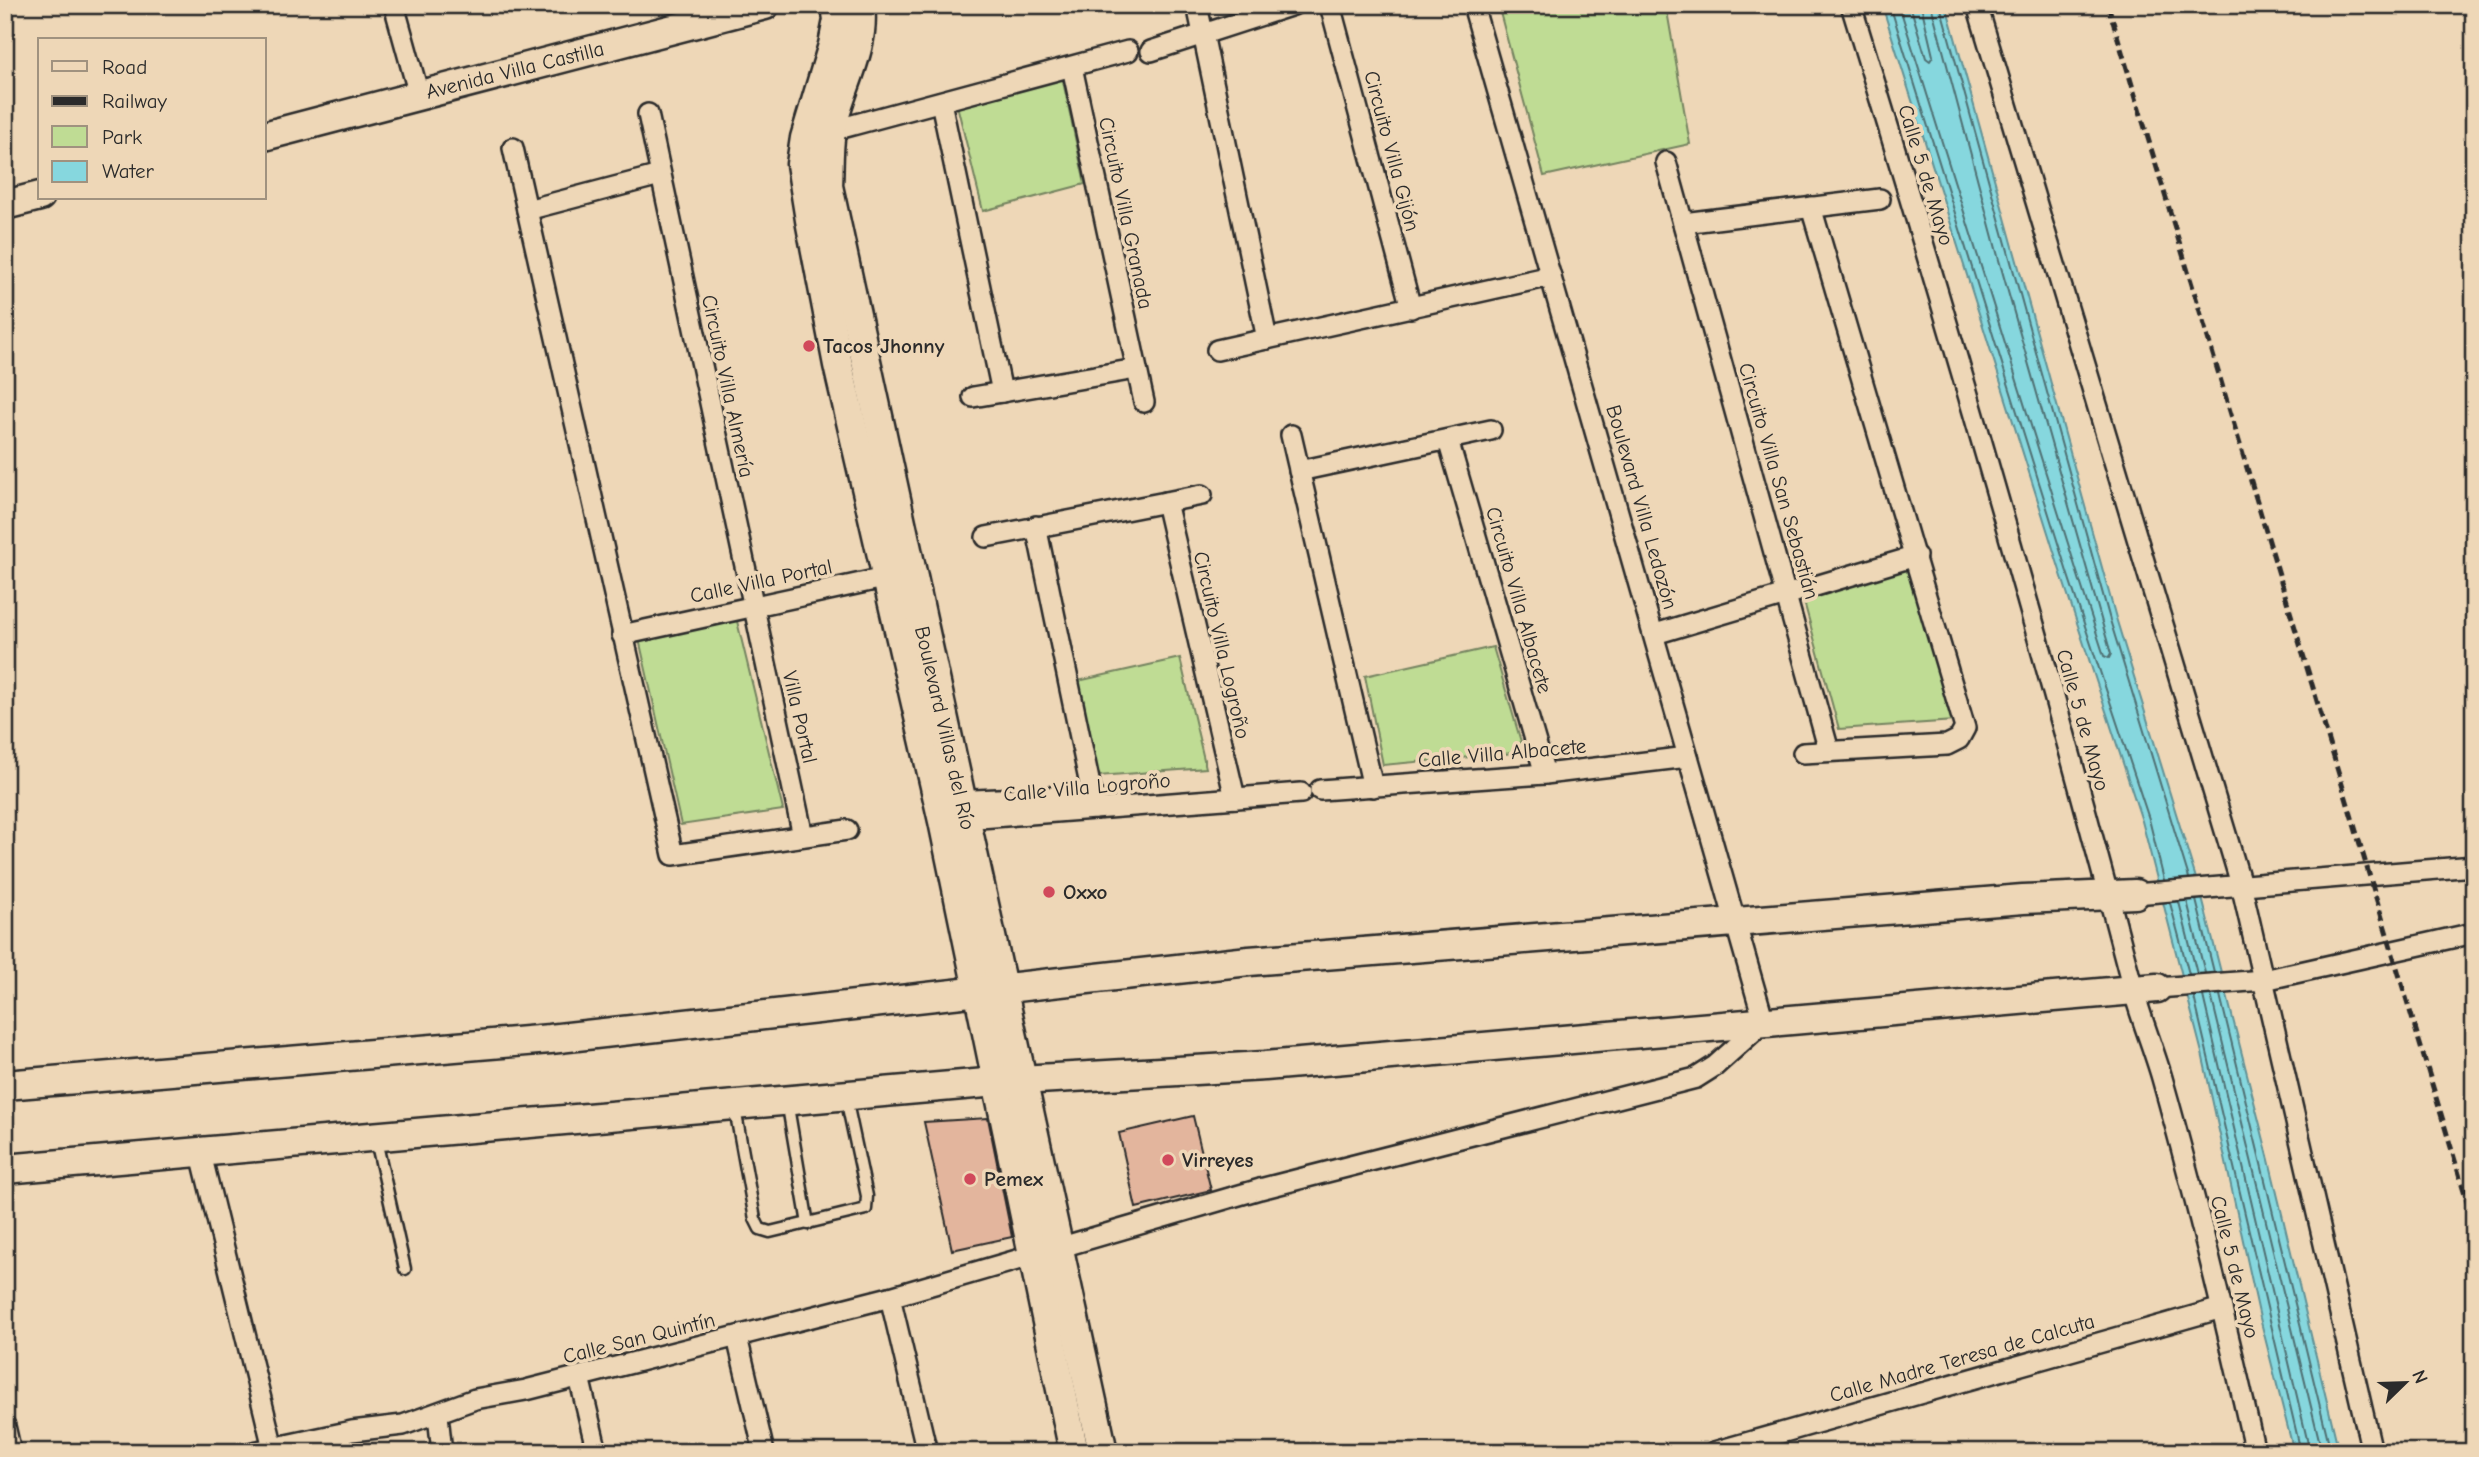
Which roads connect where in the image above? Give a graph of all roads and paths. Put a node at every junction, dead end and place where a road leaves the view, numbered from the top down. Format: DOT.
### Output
graph roads {
  1 [pos="394,5"];
  2 [pos="765,5"];
  3 [pos="836,5"];
  4 [pos="860,5"];
  5 [pos="1196,5"];
  6 [pos="1293,5"];
  7 [pos="1330,5"];
  8 [pos="1473,5"];
  9 [pos="1850,5"];
  10 [pos="1977,5"];
  11 [pos="1202,34"];
  12 [pos="1128,51"];
  13 [pos="1152,51"];
  14 [pos="1072,67"];
  15 [pos="419,95"];
  16 [pos="940,102"];
  17 [pos="648,114"];
  18 [pos="818,134"];
  19 [pos="266,135"];
  20 [pos="513,148"];
  21 [pos="1666,162"];
  22 [pos="660,174"];
  23 [pos="38,197"];
  24 [pos="1880,199"];
  25 [pos="5,205"];
  26 [pos="1811,207"];
  27 [pos="527,210"];
  28 [pos="1683,223"];
  29 [pos="1551,276"];
  30 [pos="1411,308"];
  31 [pos="1267,339"];
  32 [pos="1217,350"];
  33 [pos="1136,369"];
  34 [pos="1002,392"];
  35 [pos="973,397"];
  36 [pos="1144,402"];
  37 [pos="1491,430"];
  38 [pos="1291,435"];
  39 [pos="1448,440"];
  40 [pos="1299,471"];
  41 [pos="1202,495"];
  42 [pos="1166,502"];
  43 [pos="1035,526"];
  44 [pos="985,537"];
  45 [pos="1916,556"];
  46 [pos="899,575"];
  47 [pos="1787,594"];
  48 [pos="752,607"];
  49 [pos="1655,634"];
  50 [pos="622,635"];
  51 [pos="1829,751"];
  52 [pos="1803,753"];
  53 [pos="1688,757"];
  54 [pos="1545,774"];
  55 [pos="1373,786"];
  56 [pos="1235,798"];
  57 [pos="1094,802"];
  58 [pos="953,811"];
  59 [pos="847,830"];
  60 [pos="803,836"];
  61 [pos="2474,866"];
  62 [pos="2241,884"];
  63 [pos="2121,894"];
  64 [pos="1738,921"];
  65 [pos="2474,933"];
  66 [pos="2259,980"];
  67 [pos="2145,989"];
  68 [pos="991,991"];
  69 [pos="1764,1022"];
  70 [pos="1008,1081"];
  71 [pos="5,1085"];
  72 [pos="846,1096"];
  73 [pos="787,1101"];
  74 [pos="734,1105"];
  75 [pos="375,1137"];
  76 [pos="201,1154"];
  77 [pos="5,1169"];
  78 [pos="808,1224"];
  79 [pos="1047,1252"];
  80 [pos="405,1269"];
  81 [pos="890,1297"];
  82 [pos="2222,1308"];
  83 [pos="737,1337"];
  84 [pos="579,1377"];
  85 [pos="438,1415"];
  86 [pos="5,1426"];
  87 [pos="274,1450"];
  88 [pos="11,1452"];
  89 [pos="253,1452"];
  90 [pos="442,1452"];
  91 [pos="597,1452"];
  92 [pos="764,1452"];
  93 [pos="927,1452"];
  94 [pos="1074,1452"];
  95 [pos="1103,1452"];
  96 [pos="1714,1452"];
  97 [pos="2255,1452"];
  98 [pos="2372,1452"];
  1 -- 15 [label="street"];
  2 -- 15 [label="street, Avenida Villa Castilla"];
  3 -- 18 [label="street, Boulevard Villas del Río"];
  4 -- 18 [label="street, Boulevard Villas del Río"];
  5 -- 11 [label="street"];
  6 -- 11 [label="street"];
  7 -- 30 [label="street, Circuito Villa Gijón"];
  8 -- 29 [label="street, Boulevard Villa Ledozón"];
  9 -- 63 [label="street, Calle 5 de Mayo"];
  10 -- 62 [label="street"];
  11 -- 13 [label="street"];
  11 -- 31 [label="street"];
  12 -- 14 [label="street"];
  14 -- 16 [label="street"];
  14 -- 33 [label="street, Circuito Villa Granada"];
  15 -- 19 [label="street, Avenida Villa Castilla"];
  16 -- 18 [label="street"];
  16 -- 34 [label="street"];
  17 -- 22 [label="street, Circuito Villa Almería"];
  18 -- 46 [label="street, Boulevard Villas del Río"];
  20 -- 27 [label="street"];
  21 -- 28 [label="street, Circuito Villa San Sebastián"];
  22 -- 27 [label="street"];
  22 -- 48 [label="street, Circuito Villa Almería"];
  23 -- 25 [label="street"];
  24 -- 26 [label="street"];
  26 -- 28 [label="street"];
  26 -- 45 [label="street"];
  27 -- 50 [label="street"];
  28 -- 47 [label="street, Circuito Villa San Sebastián"];
  29 -- 30 [label="street"];
  29 -- 49 [label="street, Boulevard Villa Ledozón"];
  30 -- 31 [label="street"];
  31 -- 32 [label="street"];
  33 -- 34 [label="street"];
  33 -- 36 [label="street, Circuito Villa Granada"];
  34 -- 35 [label="street"];
  37 -- 39 [label="street"];
  38 -- 40 [label="street"];
  39 -- 40 [label="street"];
  39 -- 54 [label="street, Circuito Villa Albacete"];
  40 -- 55 [label="street"];
  41 -- 42 [label="street"];
  42 -- 43 [label="street"];
  42 -- 56 [label="street, Circuito Villa Logroño"];
  43 -- 44 [label="street"];
  43 -- 57 [label="street"];
  45 -- 47 [label="street"];
  45 -- 51 [label="street"];
  46 -- 48 [label="street, Calle Villa Portal"];
  46 -- 58 [label="street, Boulevard Villas del Río"];
  47 -- 49 [label="street"];
  47 -- 51 [label="street, Circuito Villa San Sebastián"];
  48 -- 50 [label="street, Calle Villa Portal"];
  48 -- 60 [label="street, Villa Portal"];
  49 -- 53 [label="street, Boulevard Villa Ledozón"];
  50 -- 60 [label="street"];
  51 -- 52 [label="street"];
  53 -- 54 [label="street, Calle Villa Albacete"];
  53 -- 64 [label="street, Boulevard Villa Ledozón"];
  54 -- 55 [label="street, Calle Villa Albacete"];
  55 -- 56 [label="street, Calle Villa Albacete"];
  56 -- 57 [label="street, Calle Villa Logroño"];
  57 -- 58 [label="street, Calle Villa Logroño"];
  58 -- 68 [label="street, Boulevard Villas del Río"];
  59 -- 60 [label="street"];
  61 -- 62 [label="street"];
  62 -- 63 [label="street"];
  62 -- 66 [label="street"];
  63 -- 64 [label="street"];
  63 -- 67 [label="street, Calle 5 de Mayo"];
  64 -- 68 [label="street"];
  64 -- 69 [label="street, Boulevard Villa Ledozón"];
  65 -- 66 [label="street"];
  66 -- 67 [label="street"];
  66 -- 98 [label="street"];
  67 -- 69 [label="street"];
  67 -- 82 [label="street, Calle 5 de Mayo"];
  68 -- 70 [label="street, Boulevard Villas del Río"];
  68 -- 71 [label="street"];
  69 -- 70 [label="street"];
  69 -- 79 [label="street, Calle San Quintín"];
  70 -- 72 [label="street"];
  70 -- 79 [label="street, Boulevard Villas del Río"];
  72 -- 73 [label="street"];
  72 -- 78 [label="lane"];
  73 -- 74 [label="street"];
  73 -- 78 [label="lane"];
  74 -- 75 [label="street"];
  74 -- 78 [label="lane"];
  75 -- 76 [label="street"];
  75 -- 80 [label="lane"];
  76 -- 77 [label="street"];
  76 -- 87 [label="street"];
  79 -- 81 [label="street, Calle San Quintín"];
  79 -- 94 [label="street, Boulevard Villas del Río"];
  79 -- 95 [label="street, Boulevard Villas del Río"];
  81 -- 83 [label="street, Calle San Quintín"];
  81 -- 93 [label="street"];
  82 -- 96 [label="street, Calle Madre Teresa de Calcuta"];
  82 -- 97 [label="street, Calle 5 de Mayo"];
  83 -- 84 [label="street, Calle San Quintín"];
  83 -- 92 [label="street"];
  84 -- 85 [label="street, Calle San Quintín"];
  84 -- 91 [label="street"];
  85 -- 87 [label="street, Calle San Quintín"];
  85 -- 90 [label="street"];
  86 -- 88 [label="street"];
  87 -- 89 [label="street, Calle San Quintín"];
}
